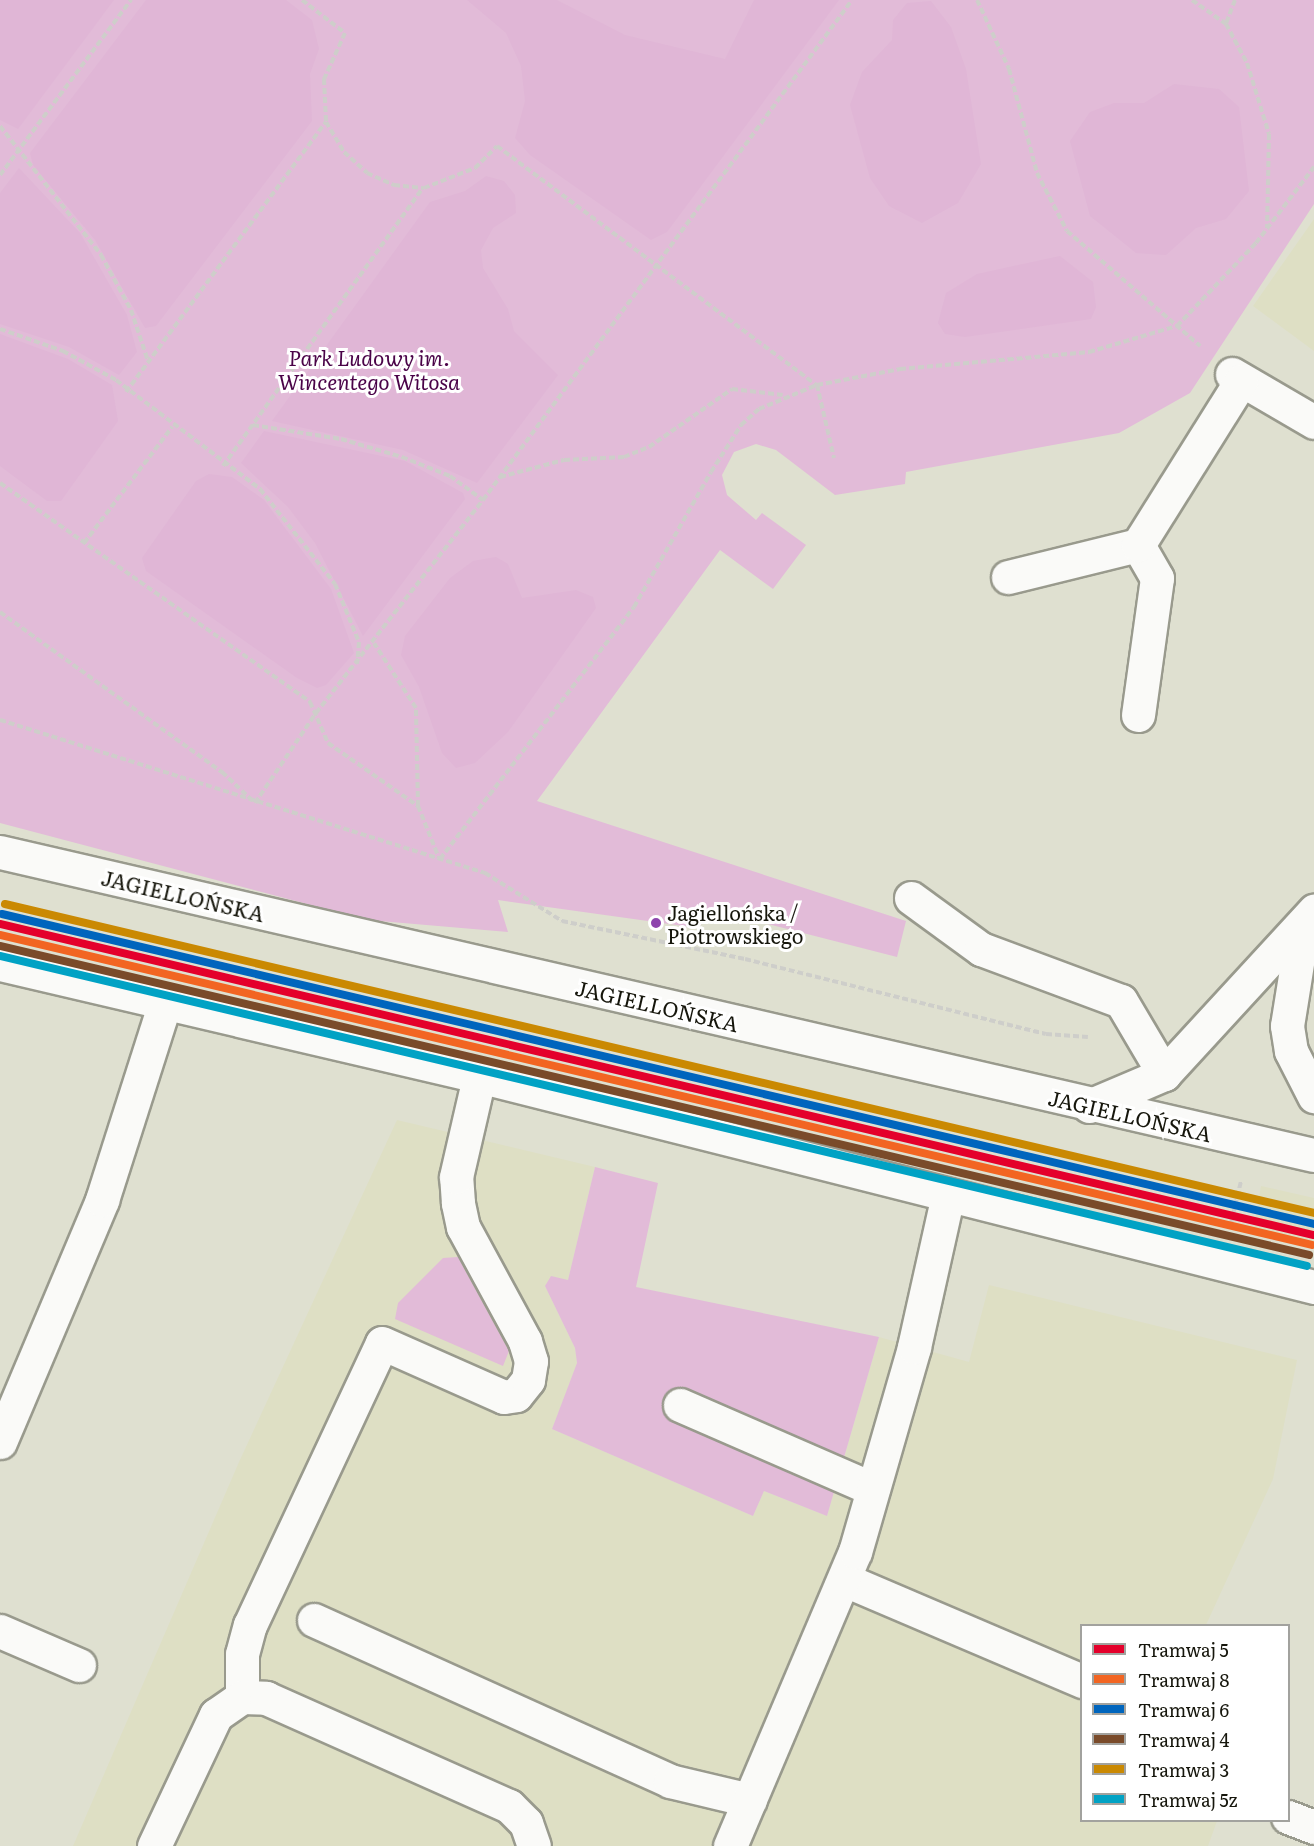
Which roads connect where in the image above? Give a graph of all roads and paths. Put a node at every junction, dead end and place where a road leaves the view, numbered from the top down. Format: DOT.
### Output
graph roads {
  1 [pos="131,0"];
  2 [pos="302,0"];
  3 [pos="852,0"];
  4 [pos="977,0"];
  5 [pos="1192,0"];
  6 [pos="1236,0"];
  7 [pos="1226,24"];
  8 [pos="326,122"];
  9 [pos="0,126"];
  10 [pos="18,151"];
  11 [pos="1314,167"];
  12 [pos="0,175"];
  13 [pos="423,188"];
  14 [pos="1266,230"];
  15 [pos="656,264"];
  16 [pos="1177,326"];
  17 [pos="0,329"];
  18 [pos="148,361"];
  19 [pos="818,385"];
  20 [pos="126,392"];
  21 [pos="783,395"];
  22 [pos="1314,422"];
  23 [pos="253,425"];
  24 [pos="172,427"];
  25 [pos="834,458"];
  26 [pos="223,466"];
  27 [pos="499,477"];
  28 [pos="0,483"];
  29 [pos="483,500"];
  30 [pos="84,543"];
  31 [pos="1138,545"];
  32 [pos="1008,577"];
  33 [pos="0,612"];
  34 [pos="374,643"];
  35 [pos="357,666"];
  36 [pos="316,713"];
  37 [pos="1138,715"];
  38 [pos="0,720"];
  39 [pos="255,803"];
  40 [pos="418,806"];
  41 [pos="0,852"];
  42 [pos="440,859"];
  43 [pos="911,898"];
  44 [pos="1309,918"];
  45 [pos="0,964"];
  46 [pos="165,1002"];
  47 [pos="1095,1038"];
  48 [pos="1164,1074"];
  49 [pos="479,1077"];
  50 [pos="1314,1096"];
  51 [pos="1089,1106"];
  52 [pos="1314,1155"];
  53 [pos="948,1195"];
  54 [pos="1314,1287"];
  55 [pos="680,1406"];
  56 [pos="0,1442"];
  57 [pos="873,1488"];
  58 [pos="844,1580"];
  59 [pos="314,1620"];
  60 [pos="0,1631"];
  61 [pos="79,1665"];
  62 [pos="1080,1680"];
  63 [pos="242,1697"];
  64 [pos="750,1800"];
  65 [pos="1290,1818"];
  66 [pos="1314,1827"];
  67 [pos="154,1846"];
  68 [pos="534,1846"];
  69 [pos="730,1846"];
  1 -- 10 [label="path"];
  2 -- 8 [label="path"];
  3 -- 15 [label="path"];
  4 -- 16 [label="path"];
  5 -- 7 [label="path"];
  6 -- 7 [label="path"];
  7 -- 14 [label="path"];
  8 -- 13 [label="path"];
  8 -- 18 [label="path"];
  9 -- 10 [label="path"];
  10 -- 12 [label="path"];
  10 -- 18 [label="path"];
  11 -- 14 [label="path"];
  13 -- 15 [label="path"];
  13 -- 23 [label="path"];
  14 -- 16 [label="path"];
  15 -- 19 [label="path"];
  15 -- 27 [label="path"];
  16 -- 19 [label="path"];
  17 -- 20 [label="path"];
  18 -- 20 [label="path"];
  19 -- 21 [label="path"];
  19 -- 25 [label="path"];
  20 -- 24 [label="path"];
  21 -- 27 [label="path"];
  21 -- 42 [label="path"];
  22 -- 31 [label="main road"];
  23 -- 26 [label="path"];
  23 -- 29 [label="path"];
  24 -- 26 [label="path"];
  24 -- 30 [label="path"];
  26 -- 35 [label="path"];
  27 -- 29 [label="path"];
  28 -- 30 [label="path"];
  29 -- 34 [label="path"];
  30 -- 36 [label="path"];
  31 -- 32 [label="main road"];
  31 -- 37 [label="main road"];
  33 -- 39 [label="path"];
  34 -- 35 [label="path"];
  34 -- 40 [label="path"];
  35 -- 36 [label="path"];
  36 -- 39 [label="path"];
  36 -- 40 [label="path"];
  38 -- 39 [label="path"];
  39 -- 42 [label="path"];
  40 -- 42 [label="path"];
  41 -- 51 [label="main road, JAGIELLOŃSKA"];
  42 -- 47 [label="path"];
  43 -- 48 [label="main road"];
  44 -- 48 [label="main road"];
  44 -- 50 [label="main road"];
  45 -- 46 [label="main road"];
  46 -- 49 [label="main road"];
  46 -- 56 [label="main road"];
  48 -- 51 [label="main road"];
  49 -- 53 [label="main road"];
  49 -- 63 [label="main road"];
  51 -- 52 [label="main road, JAGIELLOŃSKA"];
  53 -- 54 [label="main road"];
  53 -- 57 [label="main road"];
  55 -- 57 [label="main road"];
  57 -- 58 [label="main road"];
  58 -- 62 [label="main road"];
  58 -- 64 [label="main road"];
  59 -- 64 [label="main road"];
  60 -- 61 [label="main road"];
  63 -- 67 [label="main road"];
  63 -- 68 [label="main road"];
  64 -- 69 [label="main road"];
  65 -- 66 [label="main road"];
}
